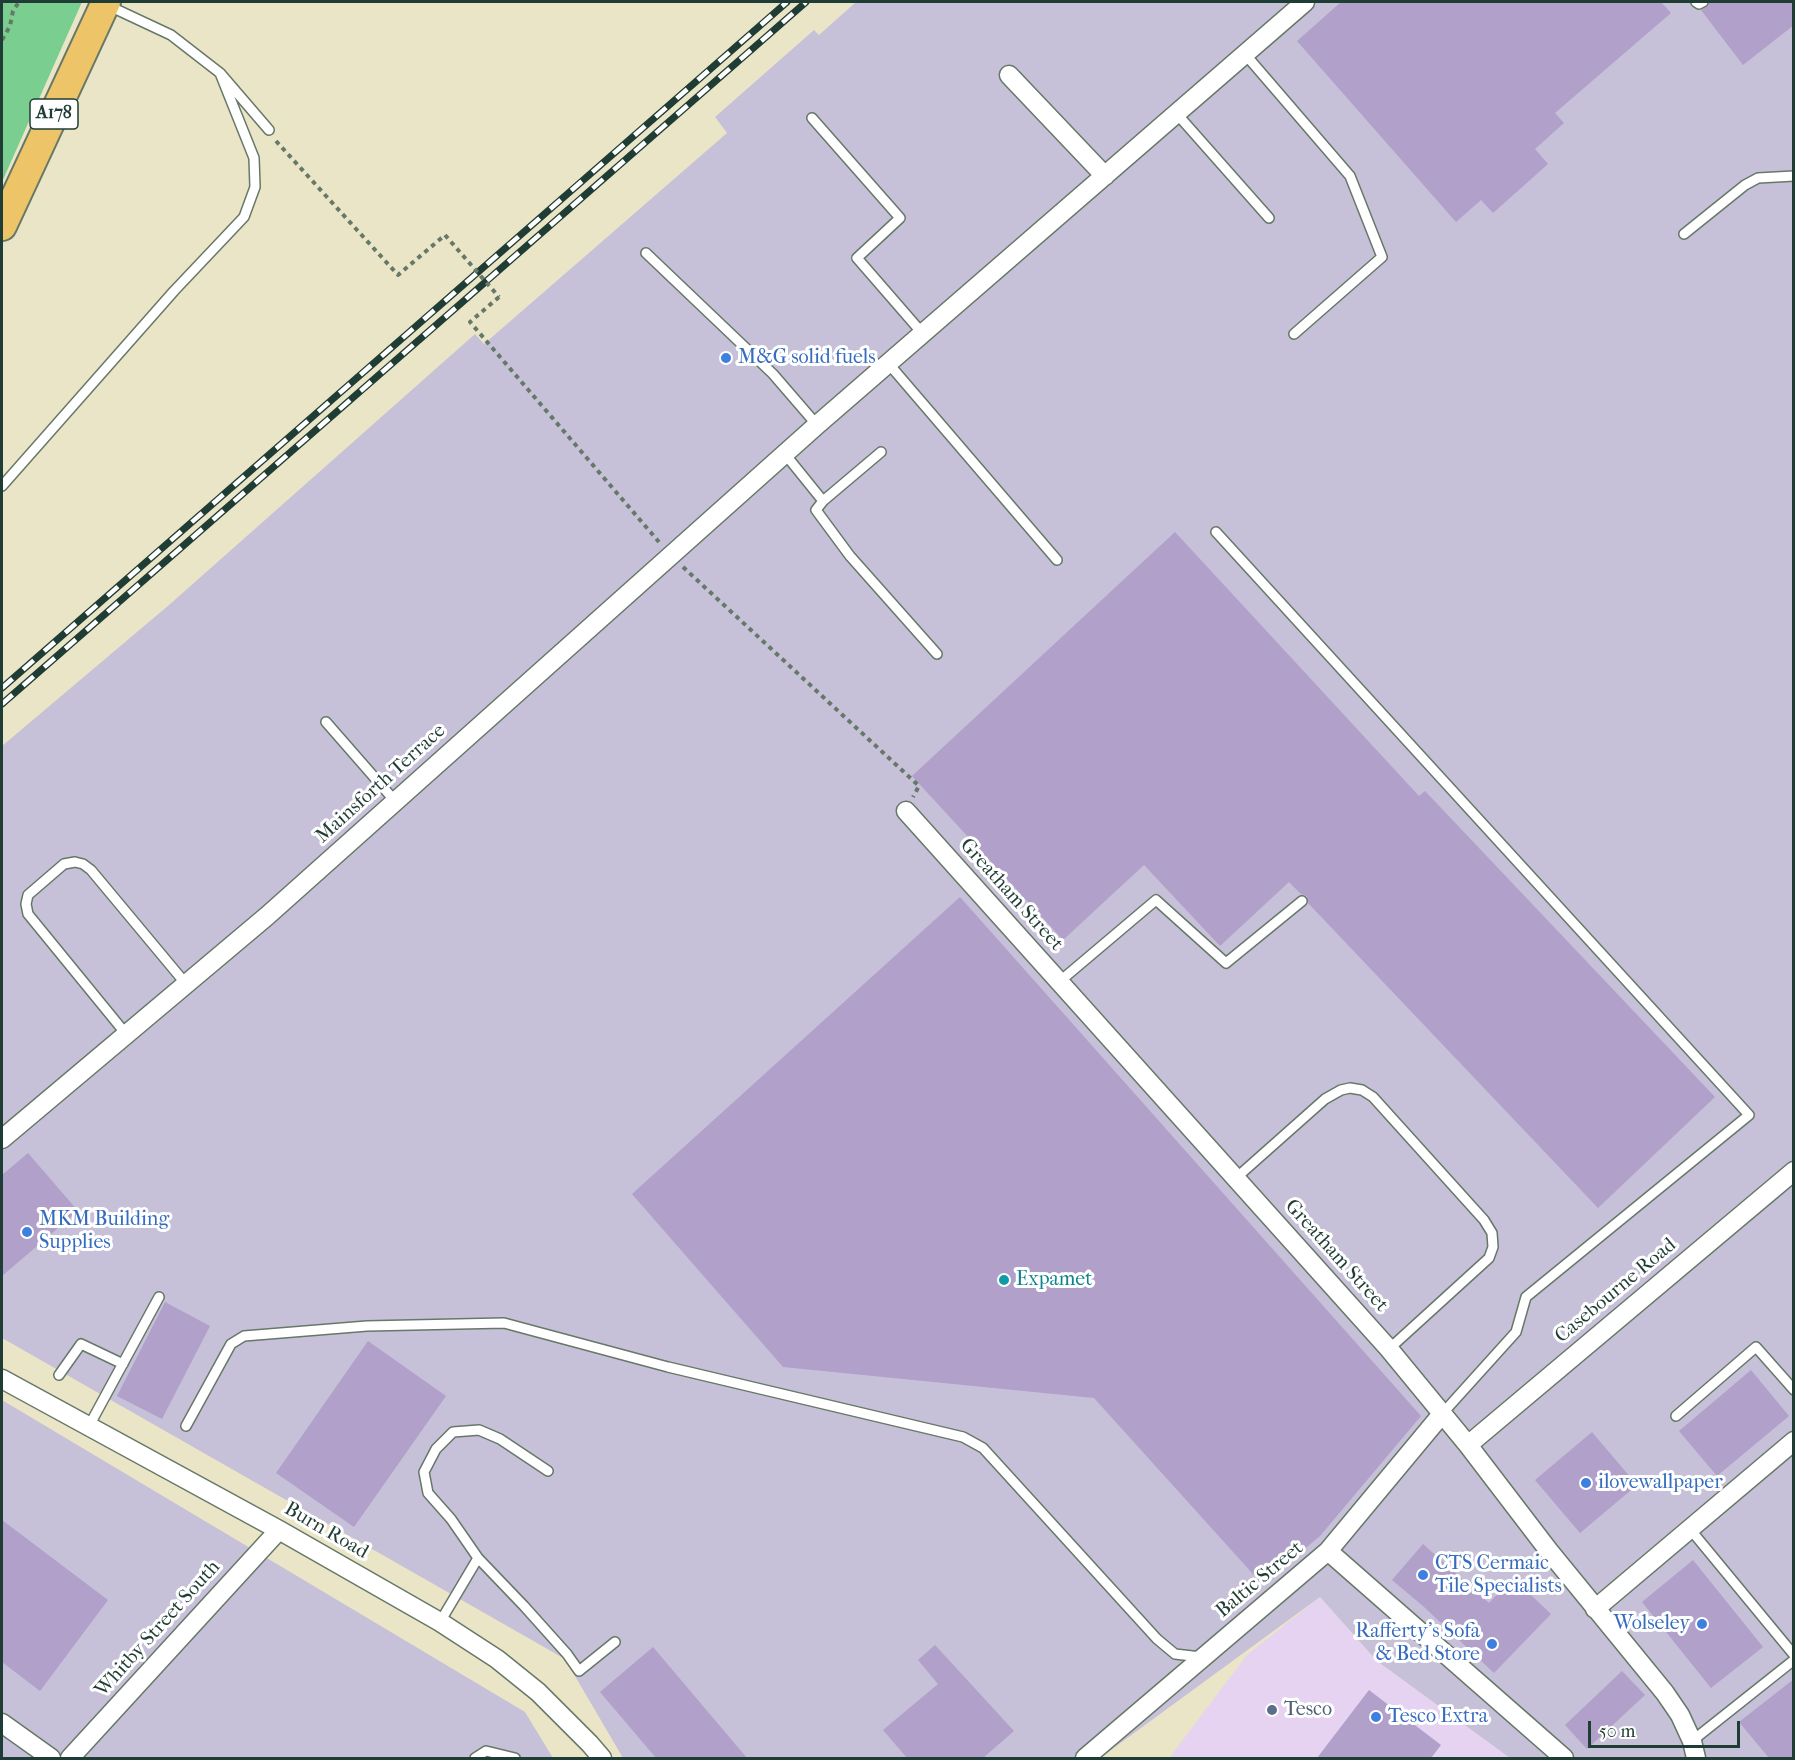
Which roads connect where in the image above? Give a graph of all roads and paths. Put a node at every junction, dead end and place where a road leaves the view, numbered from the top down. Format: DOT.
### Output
graph roads {
  1 [pos="19,2"];
  2 [pos="1305,2"];
  3 [pos="1696,2"];
  4 [pos="1703,2"];
  5 [pos="105,3"];
  6 [pos="2,40"];
  7 [pos="1245,54"];
  8 [pos="220,74"];
  9 [pos="1009,75"];
  10 [pos="1176,114"];
  11 [pos="812,118"];
  12 [pos="269,130"];
  13 [pos="1105,176"];
  14 [pos="1794,176"];
  15 [pos="1269,218"];
  16 [pos="2,226"];
  17 [pos="1684,234"];
  18 [pos="646,253"];
  19 [pos="923,334"];
  20 [pos="1294,334"];
  21 [pos="888,363"];
  22 [pos="818,425"];
  23 [pos="881,452"];
  24 [pos="785,454"];
  25 [pos="2,486"];
  26 [pos="823,501"];
  27 [pos="1216,532"];
  28 [pos="671,557"];
  29 [pos="1057,560"];
  30 [pos="937,654"];
  31 [pos="326,722"];
  32 [pos="395,801"];
  33 [pos="906,811"];
  34 [pos="1302,901"];
  35 [pos="1059,982"];
  36 [pos="186,984"];
  37 [pos="126,1034"];
  38 [pos="2,1139"];
  39 [pos="1793,1172"];
  40 [pos="1236,1178"];
  41 [pos="159,1297"];
  42 [pos="1389,1349"];
  43 [pos="123,1364"];
  44 [pos="59,1375"];
  45 [pos="2,1379"];
  46 [pos="1794,1390"];
  47 [pos="1442,1414"];
  48 [pos="1676,1416"];
  49 [pos="89,1426"];
  50 [pos="186,1426"];
  51 [pos="1468,1445"];
  52 [pos="1792,1446"];
  53 [pos="548,1471"];
  54 [pos="1690,1529"];
  55 [pos="279,1530"];
  56 [pos="1328,1551"];
  57 [pos="478,1558"];
  58 [pos="1596,1609"];
  59 [pos="440,1622"];
  60 [pos="615,1642"];
  61 [pos="1794,1655"];
  62 [pos="1204,1658"];
  63 [pos="1794,1660"];
  64 [pos="2,1723"];
  65 [pos="1694,1749"];
  66 [pos="51,1758"];
  67 [pos="70,1758"];
  68 [pos="475,1758"];
  69 [pos="515,1758"];
  70 [pos="602,1758"];
  71 [pos="1086,1758"];
  72 [pos="1564,1758"];
  1 -- 6 [label="path"];
  2 -- 7 [label="street, Mainsforth Terrace"];
  3 -- 4 [label="lane"];
  5 -- 8 [label="lane"];
  5 -- 16 [label="main road, A178"];
  7 -- 10 [label="street, Mainsforth Terrace"];
  7 -- 20 [label="lane"];
  8 -- 12 [label="lane"];
  8 -- 25 [label="lane"];
  9 -- 13 [label="street"];
  10 -- 13 [label="street, Mainsforth Terrace"];
  10 -- 15 [label="lane"];
  11 -- 19 [label="lane"];
  12 -- 28 [label="path, bridge"];
  13 -- 19 [label="street, Mainsforth Terrace"];
  14 -- 17 [label="lane"];
  18 -- 22 [label="lane"];
  19 -- 21 [label="street, Mainsforth Terrace"];
  21 -- 22 [label="street, Mainsforth Terrace"];
  21 -- 29 [label="lane"];
  22 -- 24 [label="street, Mainsforth Terrace"];
  23 -- 26 [label="lane"];
  24 -- 26 [label="lane"];
  24 -- 28 [label="street, Mainsforth Terrace"];
  26 -- 30 [label="lane"];
  27 -- 47 [label="lane"];
  28 -- 32 [label="street, Mainsforth Terrace"];
  28 -- 33 [label="path"];
  31 -- 32 [label="lane"];
  32 -- 36 [label="street, Mainsforth Terrace"];
  33 -- 35 [label="street, Greatham Street"];
  34 -- 35 [label="lane"];
  35 -- 40 [label="street, Greatham Street"];
  36 -- 37 [label="street, Mainsforth Terrace"];
  36 -- 37 [label="lane"];
  37 -- 38 [label="street, Mainsforth Terrace"];
  39 -- 51 [label="street, Casebourne Road"];
  40 -- 42 [label="street, Greatham Street"];
  40 -- 42 [label="lane"];
  41 -- 43 [label="lane"];
  42 -- 47 [label="street, Greatham Street"];
  43 -- 44 [label="lane"];
  43 -- 49 [label="lane"];
  45 -- 49 [label="street, Burn Road"];
  46 -- 48 [label="lane"];
  47 -- 51 [label="street, Greatham Street"];
  47 -- 56 [label="street, Baltic Street"];
  49 -- 55 [label="street, Burn Road"];
  50 -- 62 [label="lane"];
  51 -- 58 [label="street, Greatham Street"];
  52 -- 54 [label="street"];
  53 -- 57 [label="lane"];
  54 -- 58 [label="street"];
  54 -- 61 [label="lane"];
  55 -- 59 [label="street, Burn Road"];
  55 -- 67 [label="street, Whitby Street South"];
  56 -- 62 [label="street, Baltic Street"];
  56 -- 72 [label="street"];
  57 -- 59 [label="lane"];
  57 -- 60 [label="lane"];
  58 -- 65 [label="street, Greatham Street"];
  59 -- 70 [label="street, Burn Road"];
  62 -- 71 [label="street, Baltic Street"];
  63 -- 65 [label="lane"];
  64 -- 66 [label="street"];
  68 -- 69 [label="lane"];
}
